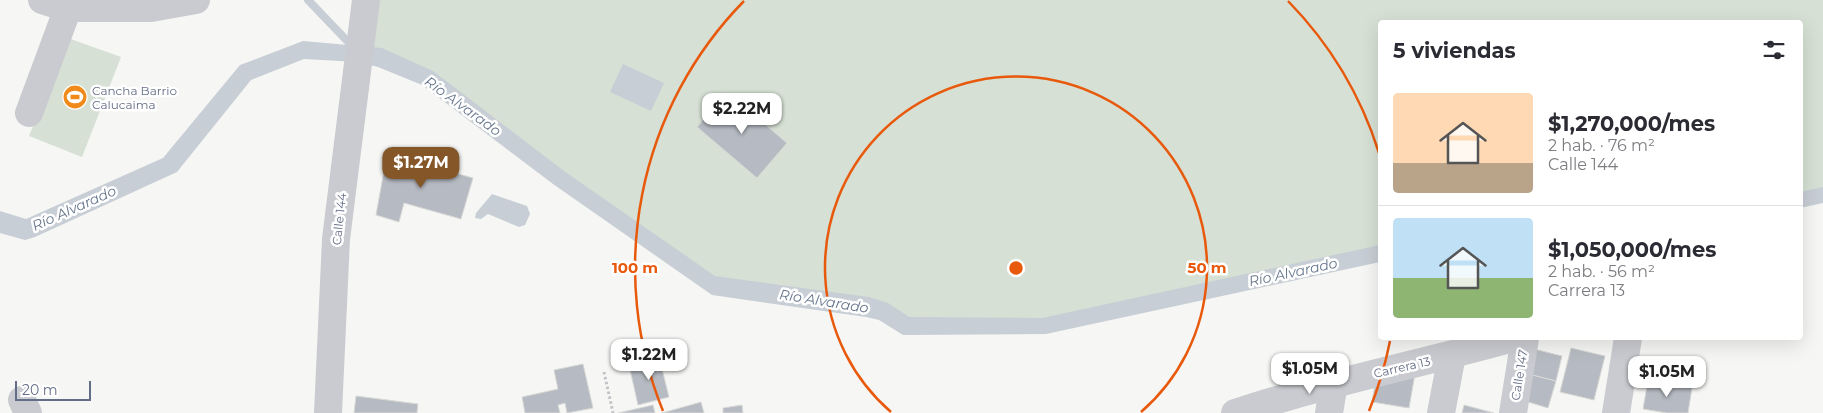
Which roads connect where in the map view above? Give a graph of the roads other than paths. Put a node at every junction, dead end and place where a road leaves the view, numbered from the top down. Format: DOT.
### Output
graph roads {
  1 [pos="42,0"];
  2 [pos="196,0"];
  3 [pos="68,8"];
  4 [pos="363,15"];
  5 [pos="29,113"];
  6 [pos="1506,340"];
  7 [pos="1525,340"];
  8 [pos="1628,340"];
  9 [pos="1452,355"];
  10 [pos="1334,383"];
  11 [pos="328,413"];
  12 [pos="1235,413"];
  13 [pos="1329,413"];
  14 [pos="1441,413"];
  15 [pos="1513,413"];
  16 [pos="1616,413"];
  1 -- 3 [label="street"];
  2 -- 3 [label="street"];
  3 -- 5 [label="street"];
  4 -- 11 [label="street, Calle 144"];
  6 -- 9 [label="street, Carrera 13"];
  7 -- 15 [label="street, Calle 147"];
  8 -- 16 [label="street"];
  9 -- 10 [label="street, Carrera 13"];
  9 -- 14 [label="street"];
  10 -- 12 [label="street, Carrera 13"];
  10 -- 13 [label="street"];
}
